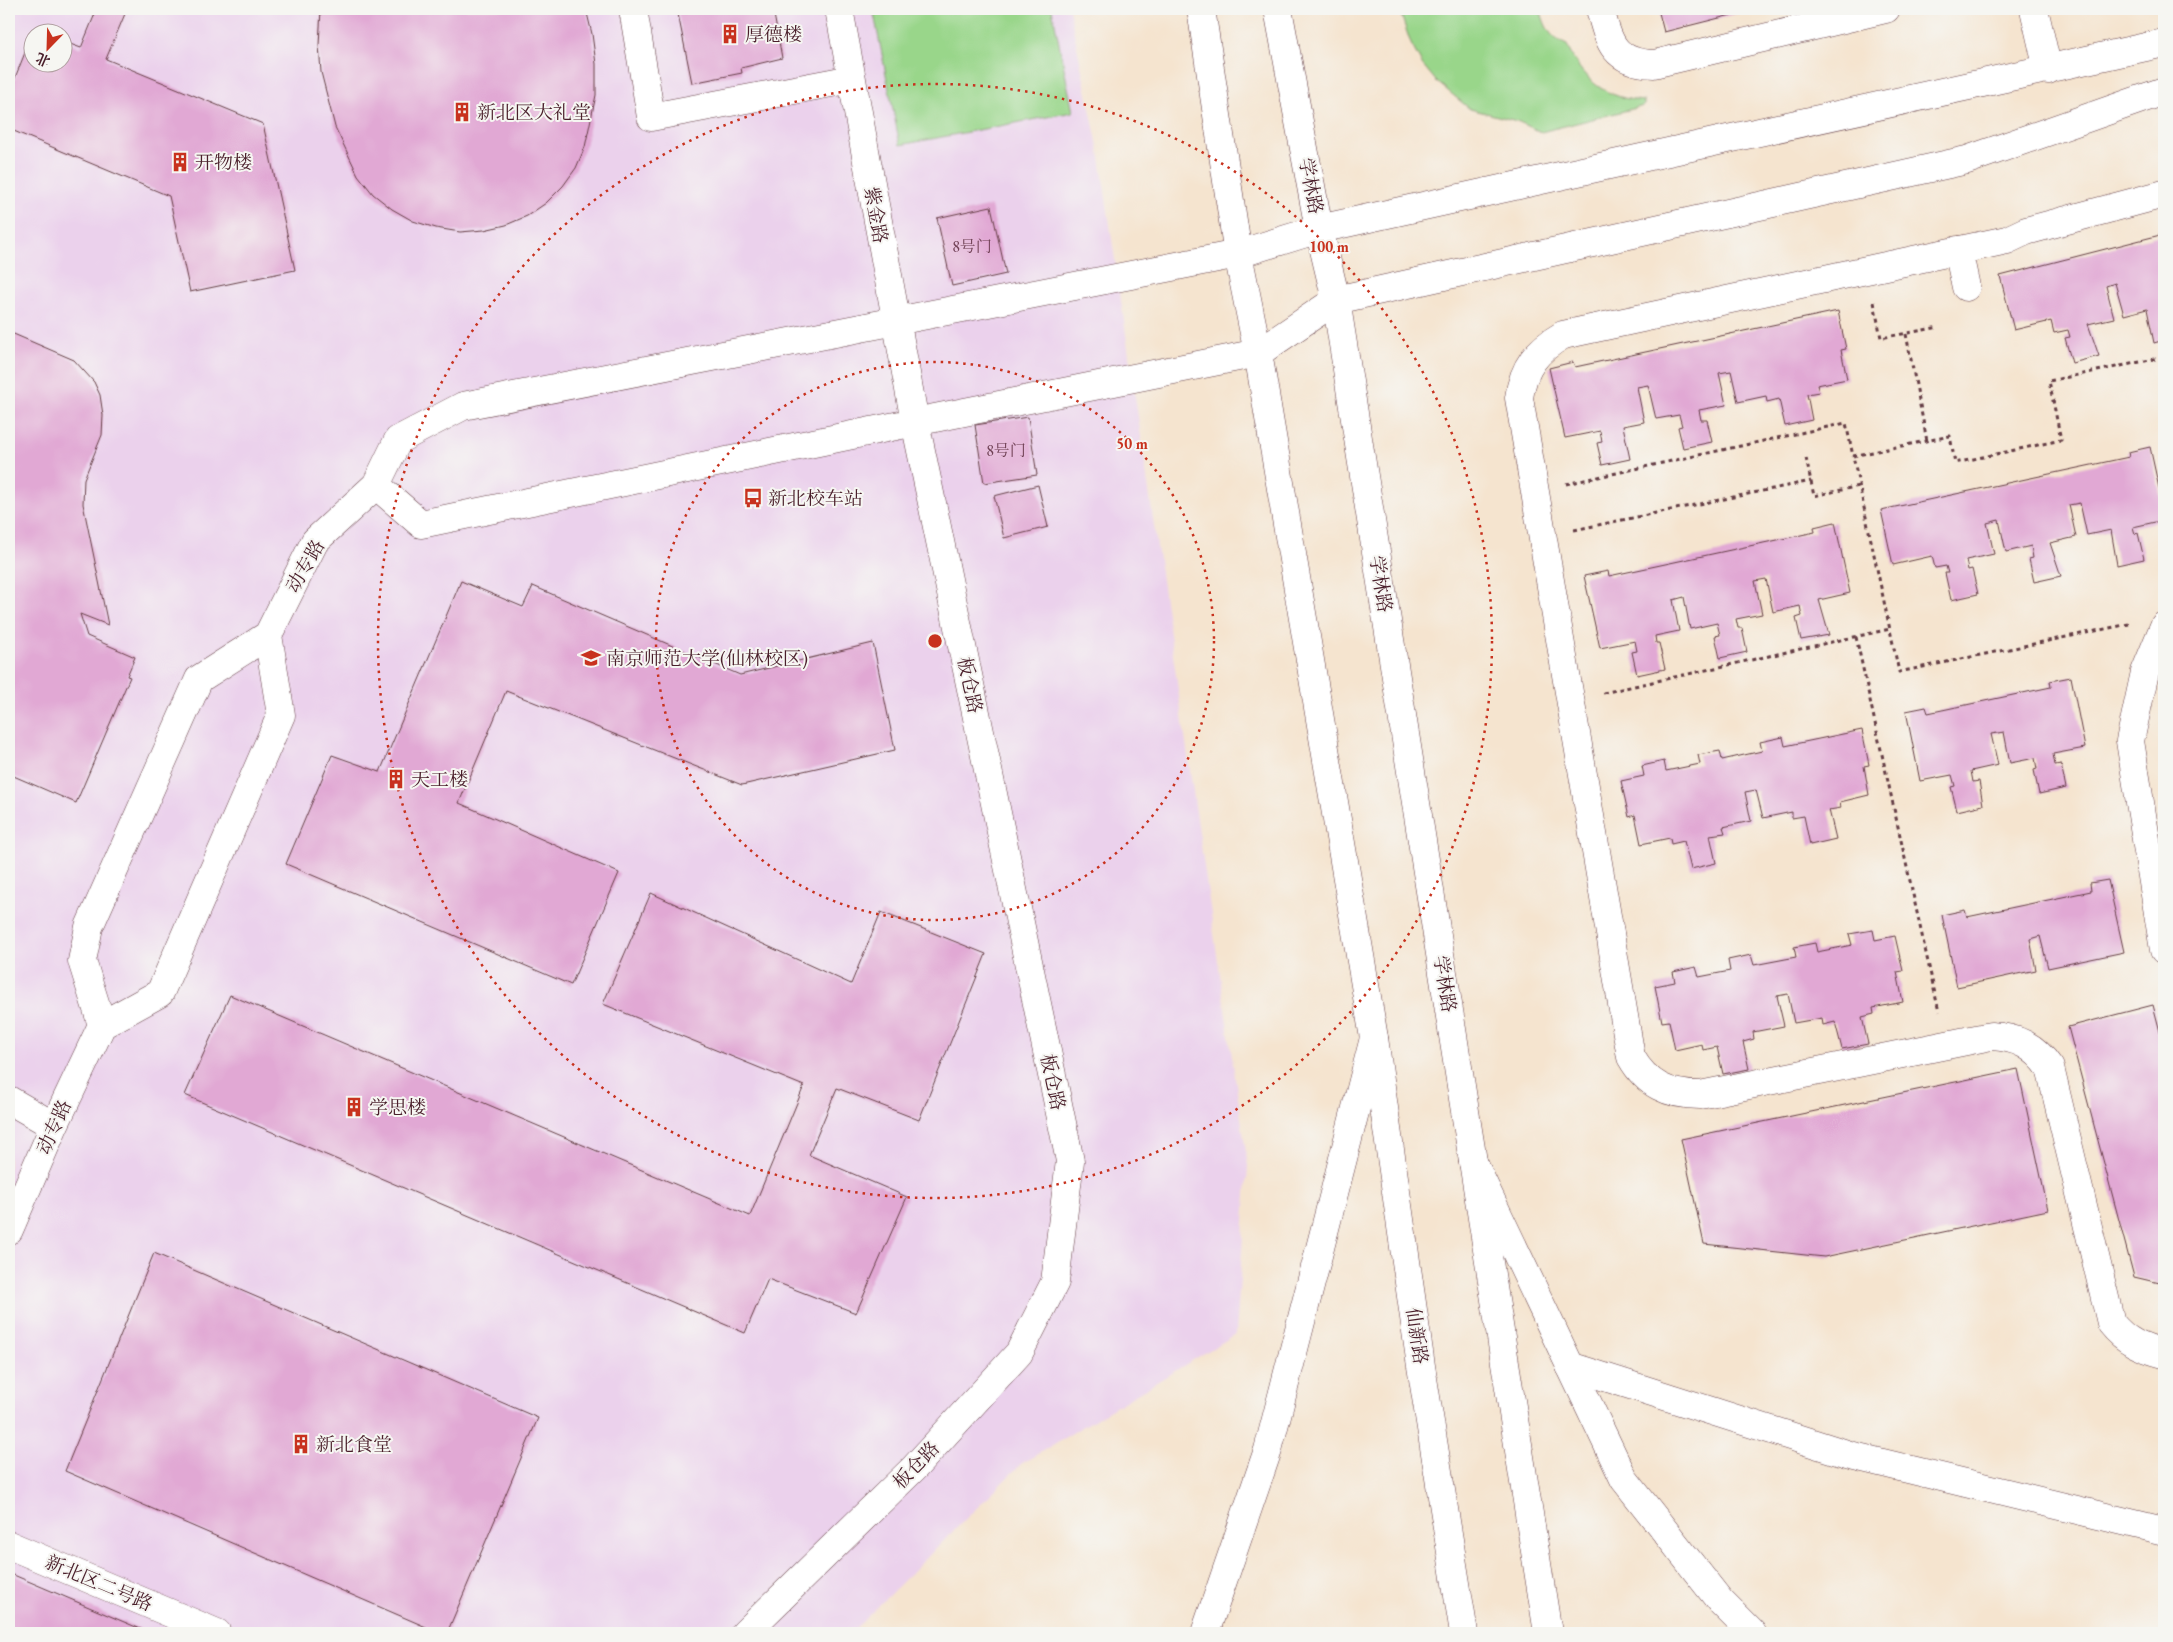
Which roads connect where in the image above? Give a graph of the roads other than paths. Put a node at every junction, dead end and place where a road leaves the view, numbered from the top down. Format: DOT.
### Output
graph roads {
  1 [pos="633,9"];
  2 [pos="839,9"];
  3 [pos="1201,9"];
  4 [pos="1278,9"];
  5 [pos="1600,9"];
  6 [pos="1886,9"];
  7 [pos="2034,9"];
  8 [pos="2164,43"];
  9 [pos="2048,70"];
  10 [pos="852,79"];
  11 [pos="2164,91"];
  12 [pos="2164,194"];
  13 [pos="1319,229"];
  14 [pos="1958,250"];
  15 [pos="1238,254"];
  16 [pos="1966,287"];
  17 [pos="1336,300"];
  18 [pos="896,322"];
  19 [pos="1258,353"];
  20 [pos="914,422"];
  21 [pos="376,486"];
  22 [pos="2164,626"];
  23 [pos="268,635"];
  24 [pos="2164,950"];
  25 [pos="102,1025"];
  26 [pos="1374,1038"];
  27 [pos="9,1100"];
  28 [pos="54,1126"];
  29 [pos="1473,1162"];
  30 [pos="9,1230"];
  31 [pos="2164,1354"];
  32 [pos="1570,1366"];
  33 [pos="2164,1531"];
  34 [pos="9,1545"];
  35 [pos="217,1633"];
  36 [pos="745,1633"];
  37 [pos="1206,1633"];
  38 [pos="1464,1633"];
  39 [pos="1548,1633"];
  40 [pos="1752,1633"];
  1 -- 10 [label="main road"];
  2 -- 10 [label="main road, 紫金路"];
  3 -- 15 [label="main road"];
  4 -- 13 [label="main road, 学林路"];
  5 -- 6 [label="main road"];
  7 -- 9 [label="main road"];
  8 -- 9 [label="main road"];
  9 -- 13 [label="main road"];
  10 -- 18 [label="main road, 紫金路"];
  11 -- 17 [label="main road"];
  12 -- 14 [label="main road"];
  13 -- 15 [label="main road"];
  13 -- 17 [label="main road, 学林路"];
  14 -- 16 [label="main road"];
  14 -- 31 [label="main road"];
  15 -- 18 [label="main road"];
  15 -- 19 [label="main road"];
  17 -- 19 [label="main road"];
  17 -- 29 [label="main road, 学林路"];
  18 -- 20 [label="main road, 紫金路"];
  18 -- 21 [label="main road"];
  19 -- 20 [label="main road"];
  19 -- 26 [label="main road"];
  20 -- 21 [label="main road"];
  20 -- 36 [label="main road, 板仓路"];
  21 -- 23 [label="main road, 动专路"];
  22 -- 24 [label="main road"];
  23 -- 25 [label="main road"];
  23 -- 25 [label="main road"];
  25 -- 28 [label="main road, 动专路"];
  26 -- 37 [label="main road"];
  26 -- 38 [label="main road, 仙新路"];
  27 -- 28 [label="main road"];
  28 -- 30 [label="main road, 动专路"];
  29 -- 32 [label="main road"];
  29 -- 39 [label="main road"];
  32 -- 33 [label="main road"];
  32 -- 40 [label="main road"];
  34 -- 35 [label="main road, 新北区二号路"];
}
